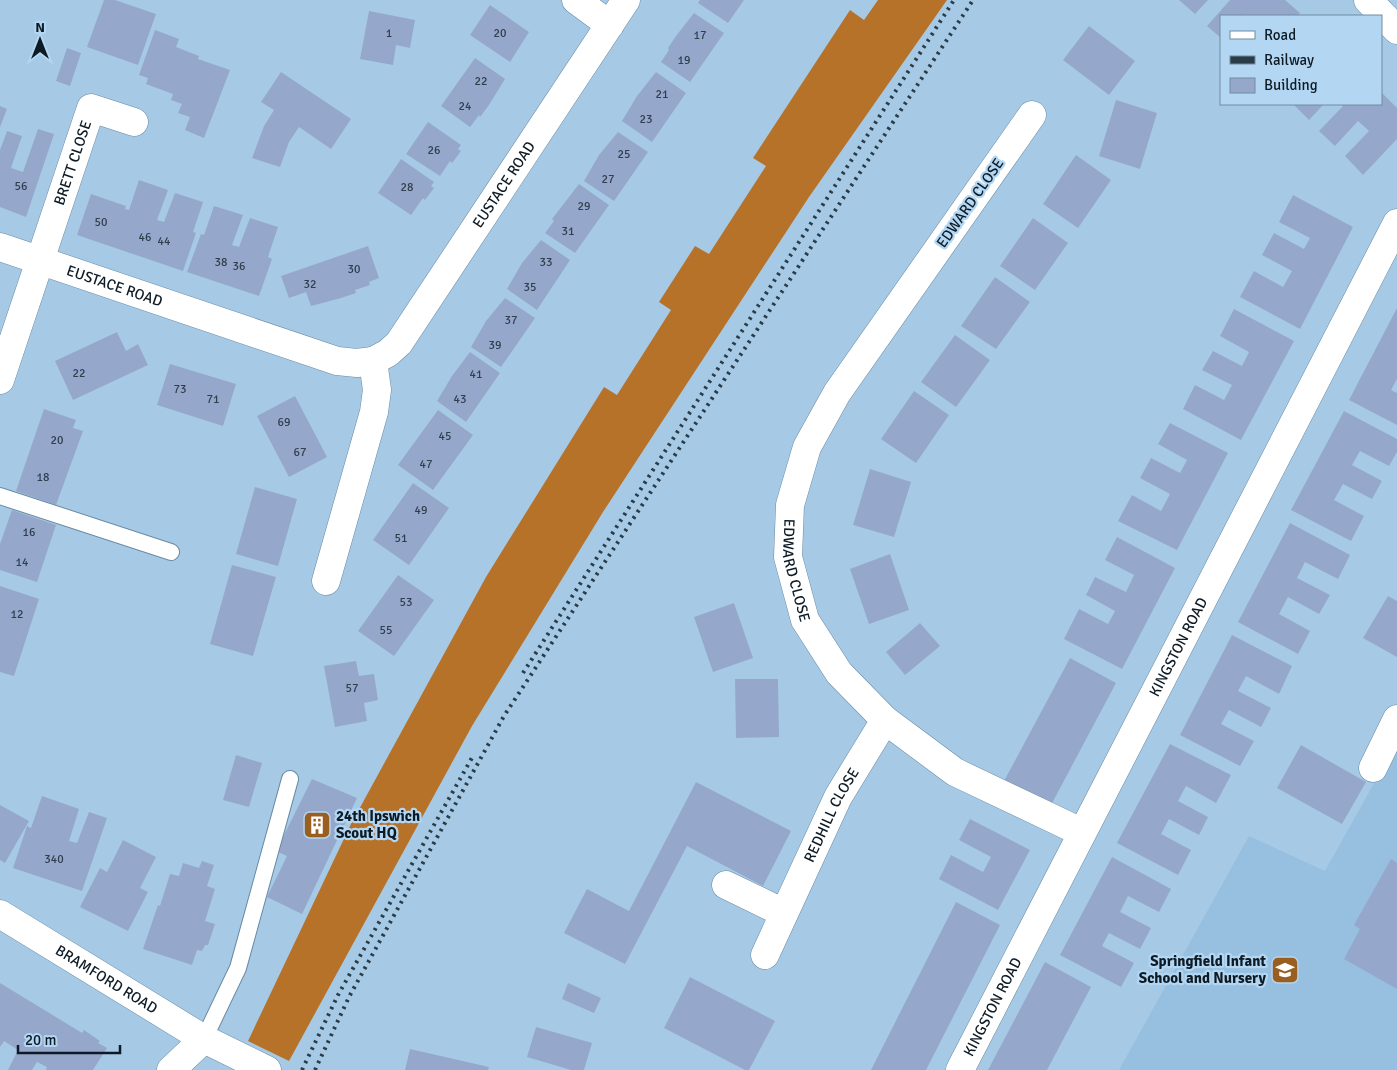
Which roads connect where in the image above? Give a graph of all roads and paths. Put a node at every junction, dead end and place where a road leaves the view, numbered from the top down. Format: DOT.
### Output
graph roads {
  1 [pos="576,0"];
  2 [pos="626,0"];
  3 [pos="1368,0"];
  4 [pos="610,25"];
  5 [pos="1397,30"];
  6 [pos="1032,115"];
  7 [pos="134,122"];
  8 [pos="1397,223"];
  9 [pos="0,247"];
  10 [pos="40,261"];
  11 [pos="373,361"];
  12 [pos="0,380"];
  13 [pos="0,496"];
  14 [pos="172,552"];
  15 [pos="326,581"];
  16 [pos="885,720"];
  17 [pos="1397,720"];
  18 [pos="1373,768"];
  19 [pos="290,779"];
  20 [pos="1081,832"];
  21 [pos="726,885"];
  22 [pos="784,913"];
  23 [pos="0,914"];
  24 [pos="765,955"];
  25 [pos="204,1039"];
  26 [pos="171,1070"];
  27 [pos="267,1070"];
  28 [pos="960,1070"];
  1 -- 4 [label="street"];
  2 -- 4 [label="street, EUSTACE ROAD"];
  3 -- 5 [label="street"];
  4 -- 11 [label="street, EUSTACE ROAD"];
  6 -- 16 [label="street, EDWARD CLOSE"];
  7 -- 10 [label="street, BRETT CLOSE"];
  8 -- 20 [label="street, KINGSTON ROAD"];
  9 -- 10 [label="street, EUSTACE ROAD"];
  10 -- 11 [label="street, EUSTACE ROAD"];
  10 -- 12 [label="street"];
  11 -- 15 [label="street"];
  13 -- 14 [label="lane"];
  16 -- 20 [label="street, EDWARD CLOSE"];
  16 -- 22 [label="street, REDHILL CLOSE"];
  17 -- 18 [label="street"];
  19 -- 25 [label="lane"];
  20 -- 28 [label="street, KINGSTON ROAD"];
  21 -- 22 [label="street"];
  22 -- 24 [label="street, REDHILL CLOSE"];
  23 -- 25 [label="street, BRAMFORD ROAD"];
  25 -- 26 [label="street"];
  25 -- 27 [label="street, BRAMFORD ROAD"];
}
